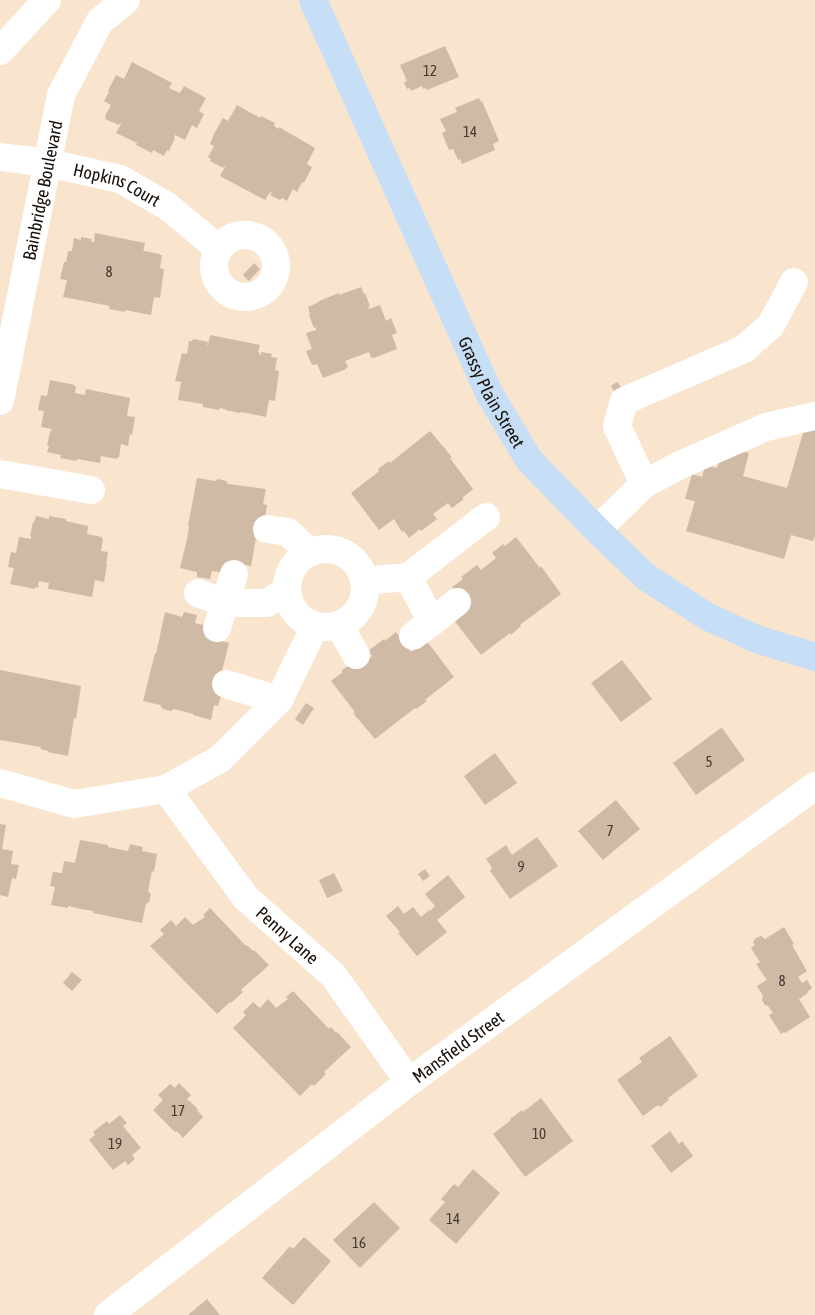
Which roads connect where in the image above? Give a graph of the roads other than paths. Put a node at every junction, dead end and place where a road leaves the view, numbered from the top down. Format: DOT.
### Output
graph roads {
  1 [pos="47,0"];
  2 [pos="126,0"];
  3 [pos="313,0"];
  4 [pos="0,51"];
  5 [pos="0,157"];
  6 [pos="48,163"];
  7 [pos="219,249"];
  8 [pos="794,282"];
  9 [pos="0,401"];
  10 [pos="815,416"];
  11 [pos="0,474"];
  12 [pos="644,484"];
  13 [pos="91,490"];
  14 [pos="486,517"];
  15 [pos="267,529"];
  16 [pos="597,530"];
  17 [pos="310,553"];
  18 [pos="234,574"];
  19 [pos="408,576"];
  20 [pos="364,581"];
  21 [pos="286,590"];
  22 [pos="198,593"];
  23 [pos="457,602"];
  24 [pos="221,616"];
  25 [pos="327,626"];
  26 [pos="356,655"];
  27 [pos="815,657"];
  28 [pos="226,684"];
  29 [pos="279,700"];
  30 [pos="0,783"];
  31 [pos="815,786"];
  32 [pos="166,789"];
  33 [pos="409,1082"];
  34 [pos="108,1315"];
  1 -- 4 [label="street"];
  2 -- 6 [label="street, Bainbridge Boulevard"];
  3 -- 16 [label="main road, Grassy Plain Street"];
  5 -- 6 [label="street, Hopkins Court"];
  6 -- 7 [label="street, Hopkins Court"];
  6 -- 9 [label="street, Bainbridge Boulevard"];
  8 -- 12 [label="street"];
  10 -- 12 [label="street"];
  11 -- 13 [label="street"];
  12 -- 16 [label="street"];
  14 -- 19 [label="street"];
  15 -- 17 [label="street"];
  16 -- 27 [label="main road, Grassy Plain Street"];
  17 -- 20 [label="street"];
  17 -- 21 [label="street"];
  18 -- 24 [label="street"];
  19 -- 20 [label="street"];
  19 -- 23 [label="street"];
  20 -- 25 [label="street"];
  21 -- 24 [label="street"];
  21 -- 25 [label="street"];
  22 -- 24 [label="street"];
  25 -- 26 [label="street"];
  25 -- 29 [label="street"];
  28 -- 29 [label="street"];
  29 -- 32 [label="street"];
  30 -- 32 [label="street"];
  31 -- 33 [label="street, Mansfield Street"];
  32 -- 33 [label="street, Penny Lane"];
  33 -- 34 [label="street, Mansfield Street"];
}
